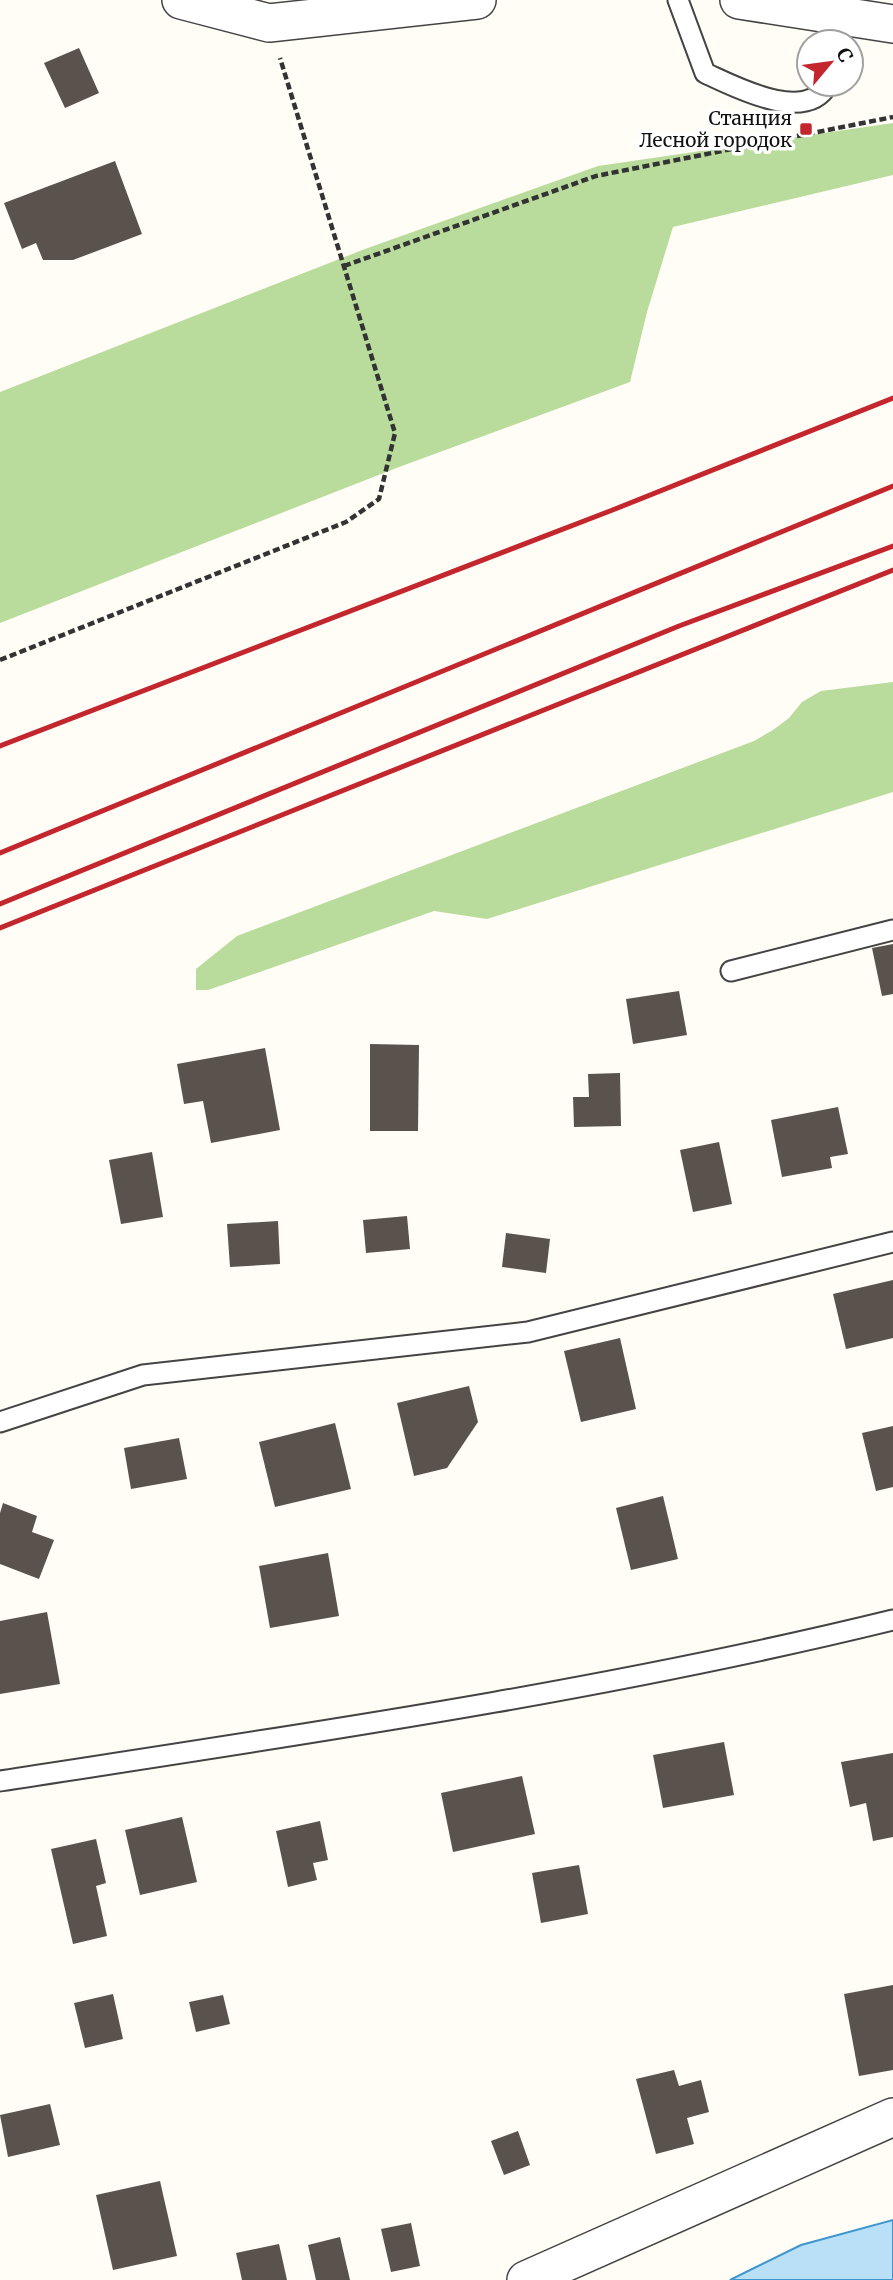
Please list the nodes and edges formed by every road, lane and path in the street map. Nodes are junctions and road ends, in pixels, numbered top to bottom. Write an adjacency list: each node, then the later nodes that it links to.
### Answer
1 (181, 0): 5 (street)
2 (477, 0): 5 (street)
3 (678, 0): 8 (lane)
4 (739, 0): 7 (street)
5 (269, 23): 10 (path)
6 (893, 24): 7 (street)
7 (835, 28)
8 (808, 98)
9 (893, 117): 10 (path)
10 (344, 267): 11 (path)
11 (0, 660)
12 (893, 930): 13 (lane)
13 (731, 971)
14 (893, 1242): 15 (lane)
15 (0, 1422)
16 (893, 1620): 17 (lane)
17 (0, 1781)
18 (893, 2117): 19 (street)
19 (526, 2280)

